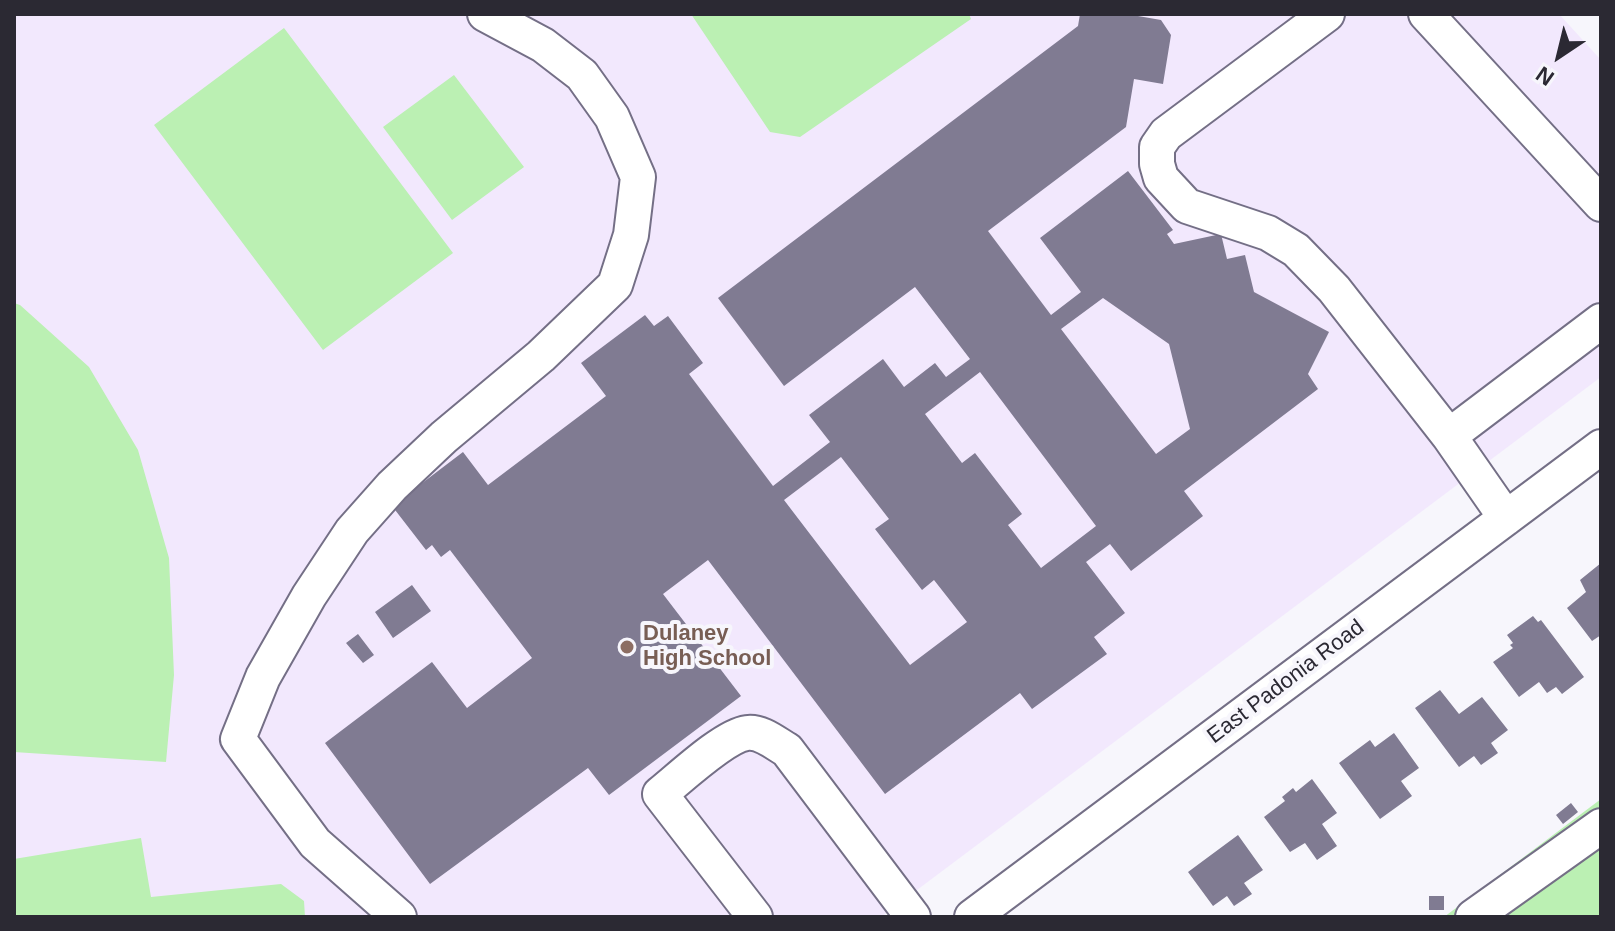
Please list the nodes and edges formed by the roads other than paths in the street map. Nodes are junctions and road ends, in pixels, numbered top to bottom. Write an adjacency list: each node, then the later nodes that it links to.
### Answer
1 (485, 14): 10 (street)
2 (1327, 14): 6 (street)
3 (1426, 14): 4 (street)
4 (1601, 204)
5 (1601, 321): 6 (street)
6 (1449, 436): 8 (street)
7 (1601, 447): 8 (street, East Padonia Road)
8 (1506, 518): 13 (street, East Padonia Road)
9 (1601, 826): 14 (street)
10 (399, 917)
11 (755, 917): 12 (street)
12 (913, 917)
13 (972, 917)
14 (1473, 917)

